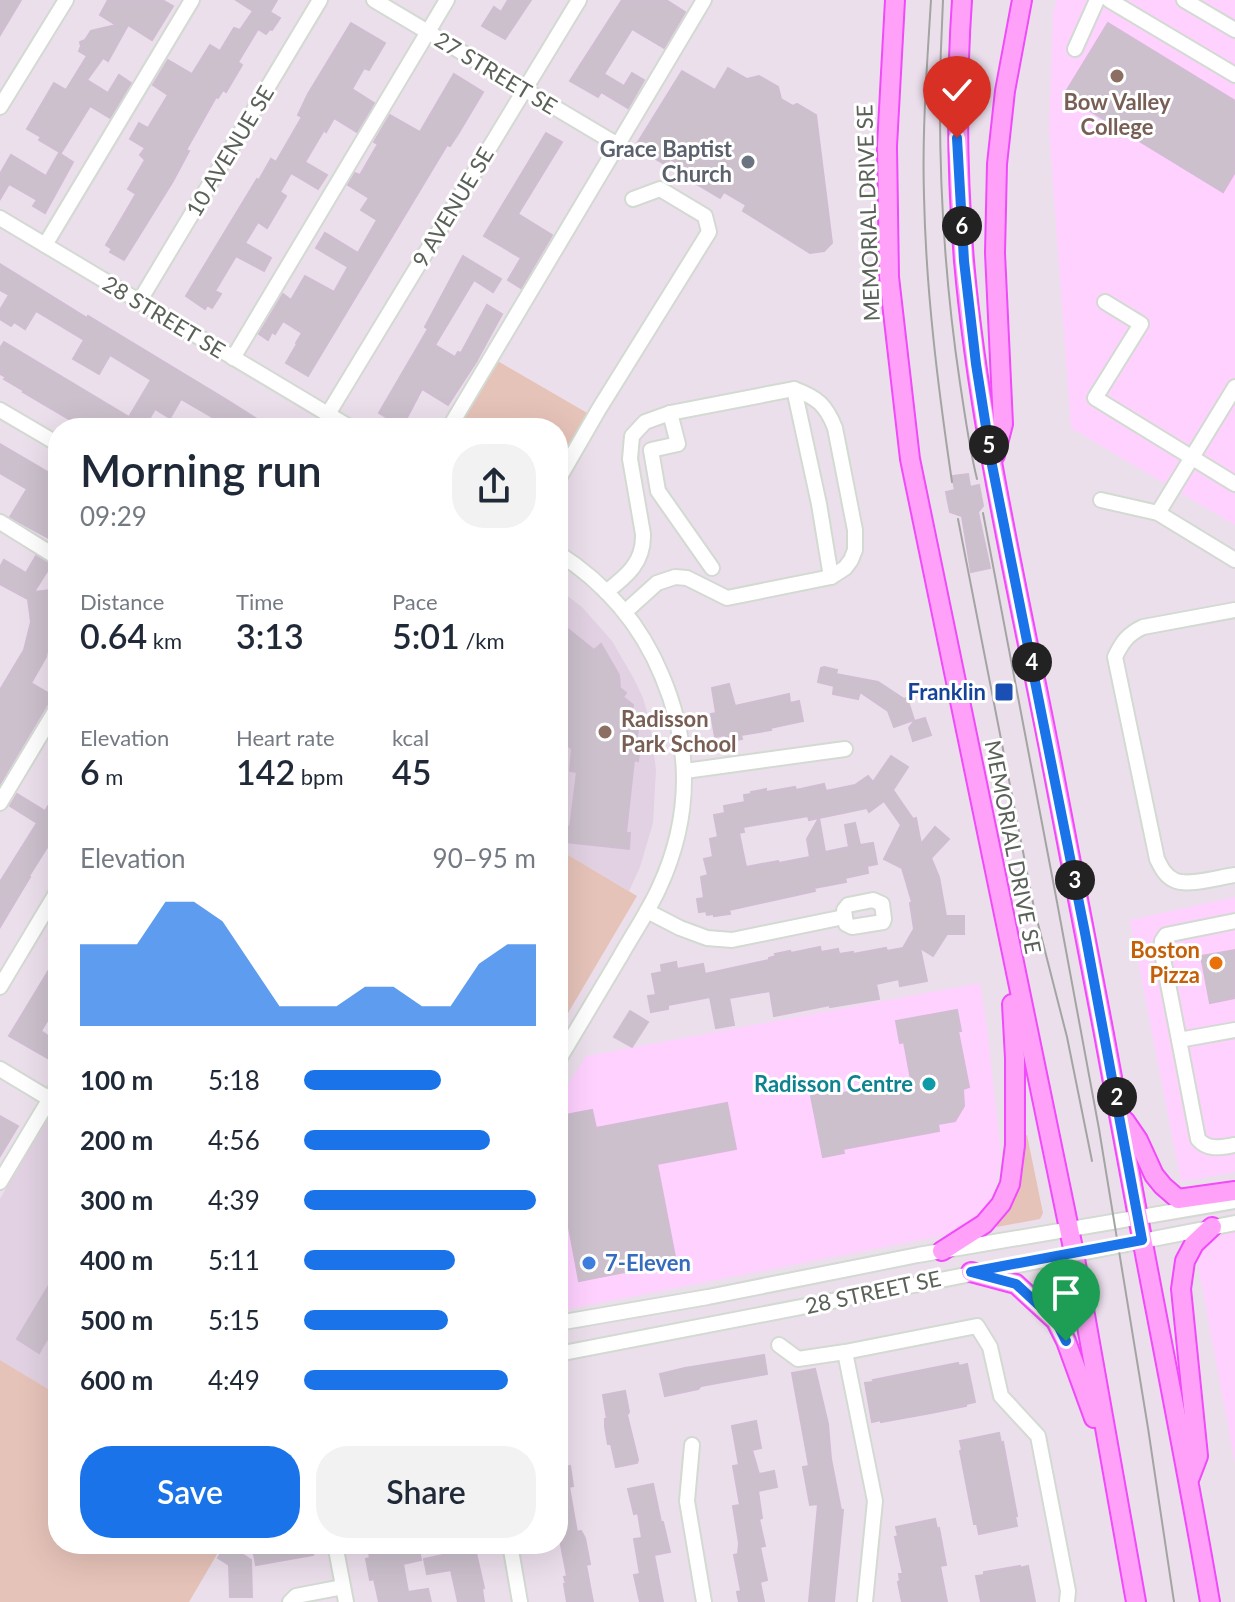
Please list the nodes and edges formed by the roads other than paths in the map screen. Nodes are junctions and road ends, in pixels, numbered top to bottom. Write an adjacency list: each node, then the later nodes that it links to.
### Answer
1 (66, 0): 19 (street)
2 (192, 0): 23 (street)
3 (320, 0): 24 (street, 10 AVENUE SE)
4 (374, 0): 15 (street, 27 STREET SE)
5 (447, 0): 15 (street)
6 (579, 0): 18 (street, 9 AVENUE SE)
7 (704, 0): 20 (street)
8 (895, 0): 59 (main road, MEMORIAL DRIVE SE)
9 (962, 0): 37 (main road)
10 (1022, 0): 37 (main road)
11 (1097, 0): 16 (street)
12 (1109, 0): 17 (street)
13 (1184, 0): 14 (street)
14 (1235, 30)
15 (427, 32): 18 (street, 27 STREET SE); 26 (street)
16 (1075, 49)
17 (1235, 75)
18 (524, 90): 20 (street, 27 STREET SE); 31 (street, 9 AVENUE SE)
19 (0, 107)
20 (618, 145): 33 (street)
21 (633, 199): 36 (street)
22 (0, 218): 23 (street, 28 STREET SE)
23 (45, 245): 24 (street, 28 STREET SE)
24 (139, 302): 26 (street, 28 STREET SE)
25 (1105, 302): 35 (street)
26 (233, 358): 31 (street, 28 STREET SE)
27 (1235, 387): 35 (street)
28 (794, 389): 30 (street); 46 (street); 46 (street)
29 (0, 410): 34 (street)
30 (670, 413): 45 (street); 47 (street)
31 (328, 414): 32 (street, 28 STREET SE)
32 (335, 418)
33 (455, 418)
34 (48, 438)
35 (1192, 458): 38 (street); 40 (street)
36 (568, 463)
37 (992, 465): 67 (main road)
38 (1235, 484)
39 (1101, 500): 40 (street)
40 (1158, 513): 43 (street)
41 (0, 522): 42 (street)
42 (48, 552)
43 (1235, 560)
44 (568, 561): 47 (street)
45 (712, 568)
46 (831, 577): 49 (street)
47 (606, 592): 49 (street)
48 (1235, 610): 54 (street)
49 (626, 611): 52 (street)
50 (48, 723): 53 (street)
51 (845, 749): 52 (street)
52 (685, 771): 56 (street)
53 (0, 803)
54 (1235, 875)
55 (48, 907): 60 (street)
56 (647, 911): 57 (street); 63 (street)
57 (844, 917)
58 (1235, 921): 62 (street)
59 (1015, 974): 75 (main road, MEMORIAL DRIVE SE); 77 (main road)
60 (0, 987)
61 (1235, 1030): 62 (street)
62 (1179, 1040): 68 (street)
63 (568, 1044)
64 (0, 1069): 65 (street)
65 (48, 1097)
66 (48, 1110): 69 (street)
67 (1120, 1115): 70 (main road); 72 (main road)
68 (1235, 1145)
69 (0, 1182)
70 (1235, 1191)
71 (1235, 1201): 72 (street, 28 STREET SE)
72 (1138, 1219): 75 (street, 28 STREET SE); 76 (main road)
73 (1235, 1223): 74 (street, 28 STREET SE)
74 (1212, 1227): 76 (street, 28 STREET SE); 86 (main road)
75 (1068, 1229): 77 (street, 28 STREET SE); 78 (main road, MEMORIAL DRIVE SE)
76 (1142, 1240): 78 (street, 28 STREET SE); 86 (main road)
77 (942, 1251): 80 (street, 28 STREET SE)
78 (1074, 1253): 79 (street, 28 STREET SE); 85 (main road, MEMORIAL DRIVE SE)
79 (971, 1272): 82 (street, 28 STREET SE); 85 (main road)
80 (568, 1321)
81 (779, 1345): 83 (street)
82 (568, 1352)
83 (845, 1352): 93 (street); 94 (street)
84 (692, 1445): 92 (street)
85 (1111, 1464): 95 (main road, MEMORIAL DRIVE SE)
86 (1190, 1480): 96 (main road)
87 (337, 1554): 89 (street)
88 (512, 1554): 91 (street)
89 (345, 1594): 90 (street)
90 (290, 1602)
91 (520, 1602)
92 (704, 1602)
93 (865, 1602)
94 (1067, 1602)
95 (1136, 1602)
96 (1210, 1602)

